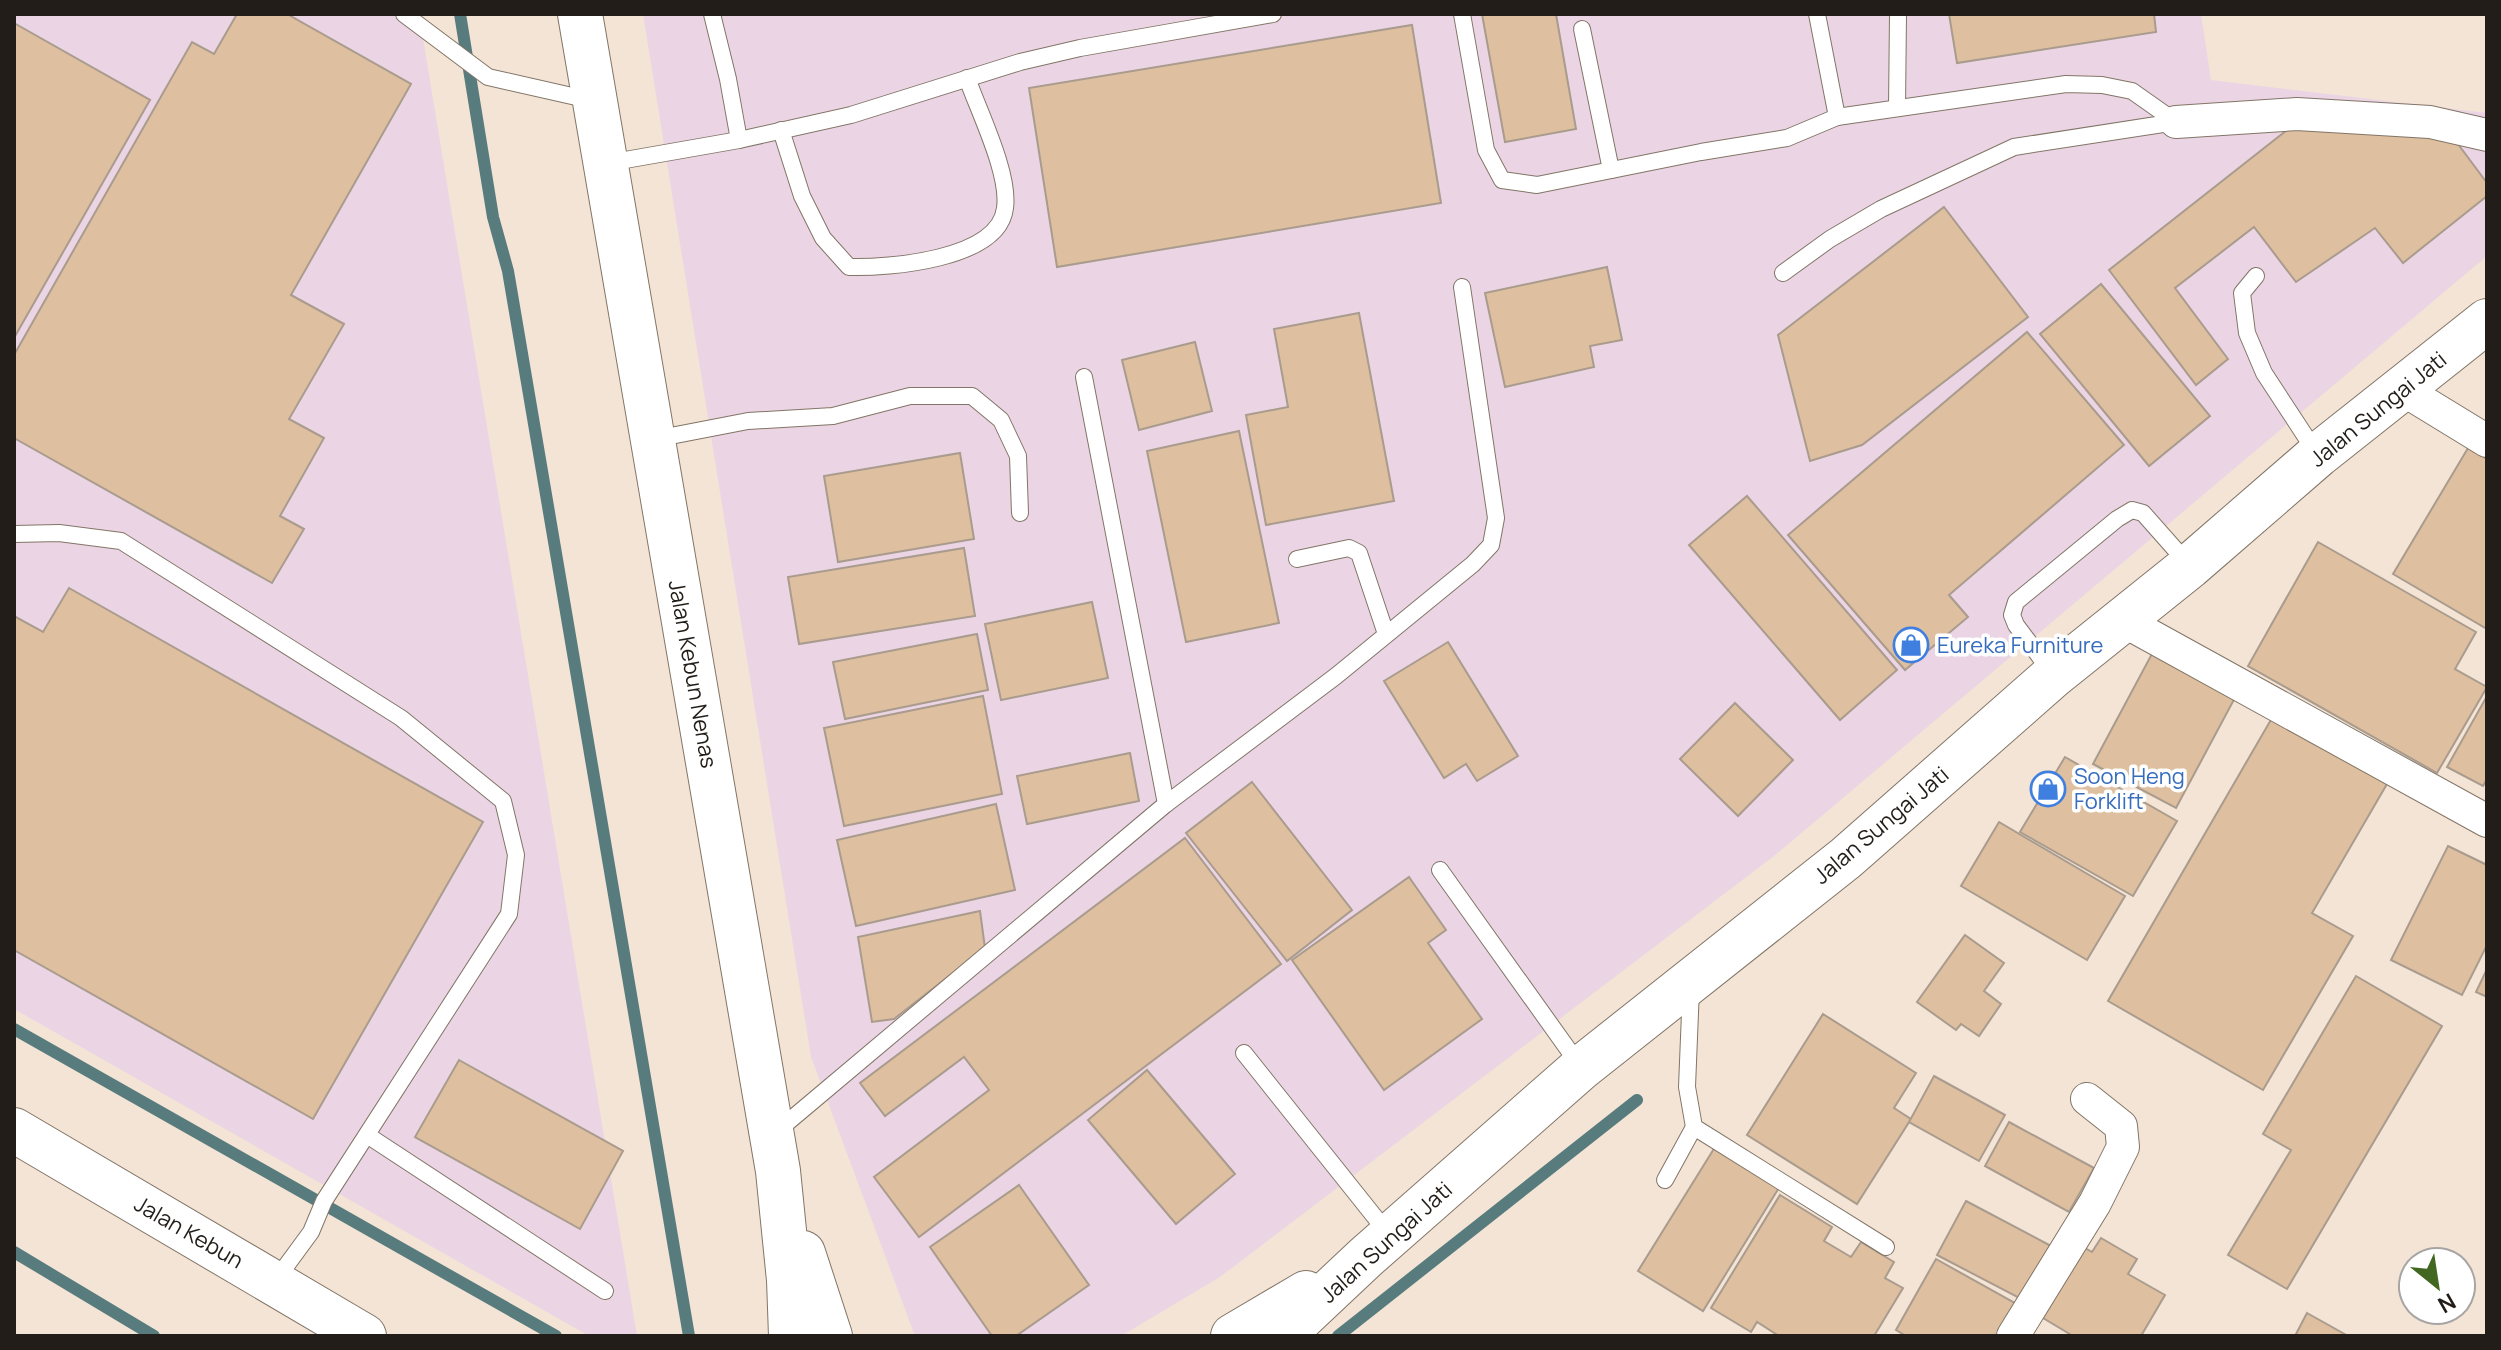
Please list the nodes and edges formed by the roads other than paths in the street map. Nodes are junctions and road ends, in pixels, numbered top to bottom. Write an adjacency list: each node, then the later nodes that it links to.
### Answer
1 (404, 14): 10 (lane)
2 (580, 14): 10 (main road, Jalan Kebun Nenas)
3 (712, 14): 16 (lane)
4 (1273, 14): 9 (lane)
5 (1462, 14): 18 (lane)
6 (1817, 14): 12 (lane)
7 (1898, 14): 11 (lane)
8 (1582, 29): 18 (lane)
9 (967, 78): 14 (lane); 14 (lane)
10 (595, 102): 17 (main road, Jalan Kebun Nenas)
11 (1897, 108): 12 (lane); 13 (lane)
12 (1837, 117): 18 (lane)
13 (2176, 122): 15 (street); 19 (lane)
14 (781, 130): 16 (lane)
15 (2487, 135)
16 (739, 140): 17 (lane)
17 (606, 163): 25 (main road, Jalan Kebun Nenas)
18 (1611, 170)
19 (1783, 273)
20 (2256, 276): 27 (lane)
21 (1462, 287): 33 (lane)
22 (2487, 321): 24 (main road, Jalan Sungai Jati)
23 (1084, 377): 35 (lane)
24 (2402, 389): 26 (street); 27 (main road, Jalan Sungai Jati)
25 (653, 439): 28 (lane); 45 (main road, Jalan Kebun Nenas)
26 (2487, 441)
27 (2318, 455): 31 (main road, Jalan Sungai Jati)
28 (1020, 513)
29 (14, 534): 44 (lane)
30 (1297, 559): 33 (lane)
31 (2190, 566): 32 (main road, Jalan Sungai Jati); 34 (lane)
32 (2122, 620): 34 (main road, Jalan Sungai Jati); 36 (street)
33 (1386, 634): 35 (lane)
34 (2054, 675): 38 (main road, Jalan Sungai Jati)
35 (1166, 804): 45 (lane)
36 (2487, 821)
37 (1440, 870): 40 (lane)
38 (1691, 978): 40 (main road, Jalan Sungai Jati); 42 (lane)
39 (1244, 1053): 47 (lane)
40 (1581, 1068): 47 (main road, Jalan Sungai Jati)
41 (2087, 1099): 56 (street)
42 (1694, 1127): 46 (lane); 48 (lane)
43 (14, 1130): 49 (main road, Jalan Kebun)
44 (367, 1135): 49 (lane); 50 (lane)
45 (774, 1153): 52 (main road, Jalan Kebun Nenas); 53 (main road)
46 (1665, 1180)
47 (1378, 1247): 54 (main road); 55 (main road, Jalan Sungai Jati)
48 (1886, 1247)
49 (275, 1282): 51 (main road, Jalan Kebun)
50 (605, 1291)
51 (364, 1336)
52 (791, 1336)
53 (830, 1336)
54 (1233, 1336)
55 (1282, 1336)
56 (2013, 1336)

